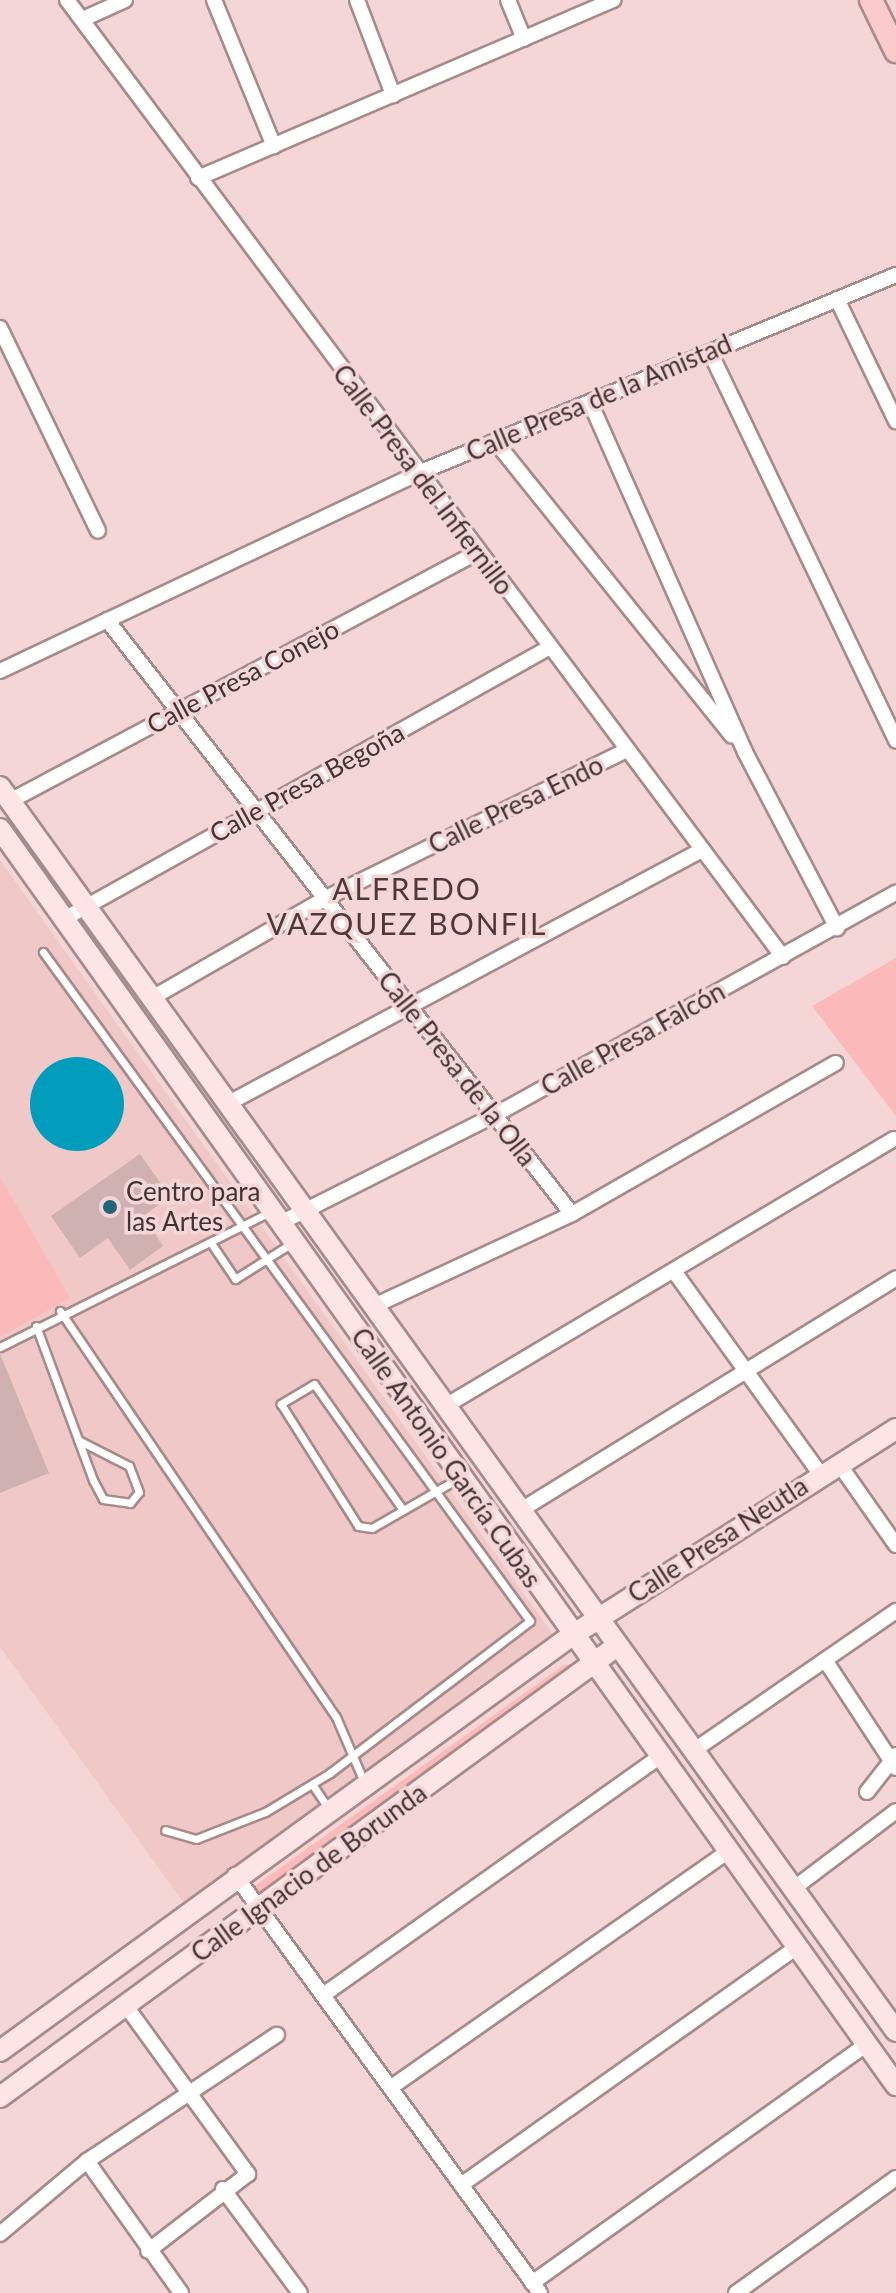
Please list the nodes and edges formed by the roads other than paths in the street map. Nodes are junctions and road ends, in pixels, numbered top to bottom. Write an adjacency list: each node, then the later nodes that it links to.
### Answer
1 (67, 0): 8 (street, Calle Presa del Infiernillo)
2 (125, 0): 8 (street)
3 (214, 0): 12 (street)
4 (357, 0): 11 (street)
5 (508, 0): 9 (street)
6 (614, 0): 9 (street)
7 (871, 0): 10 (main road)
8 (83, 19): 13 (street, Calle Presa del Infiernillo)
9 (524, 39): 11 (street)
10 (896, 51)
11 (393, 95): 12 (street)
12 (274, 146): 13 (street)
13 (198, 178): 21 (street, Calle Presa del Infiernillo)
14 (896, 275): 15 (street, Calle Presa de la Amistad)
15 (837, 299): 17 (street, Calle Presa de la Amistad); 19 (street)
16 (0, 328): 22 (street)
17 (710, 352): 18 (street, Calle Presa de la Amistad); 28 (street)
18 (590, 402): 20 (street, Calle Presa de la Amistad); 30 (street)
19 (896, 421)
20 (495, 441): 21 (street, Calle Presa de la Amistad); 30 (street)
21 (416, 474): 23 (street, Calle Presa del Infiernillo); 24 (street, Calle Presa de la Amistad)
22 (98, 531)
23 (476, 553): 25 (street, Calle Presa del Infiernillo); 27 (street, Calle Presa Conejo)
24 (107, 620): 26 (street, Calle Presa de la Amistad); 27 (street, Calle Presa de la Olla)
25 (550, 647): 29 (street, Calle Presa del Infiernillo); 32 (street, Calle Presa Begoña)
26 (0, 671)
27 (177, 712): 31 (street, Calle Presa Conejo); 32 (street, Calle Presa de la Olla)
28 (896, 741)
29 (627, 750): 34 (street, Calle Presa del Infiernillo); 36 (street, Calle Presa Endo)
30 (745, 752): 39 (street)
31 (5, 794): 37 (street, Calle Antonio García Cubas)
32 (255, 812): 36 (street, Calle Presa de la Olla); 37 (street, Calle Presa Begoña)
33 (0, 829): 38 (street, Calle Antonio García Cubas)
34 (702, 850): 41 (street, Calle Presa del Infiernillo); 43 (street)
35 (896, 893): 39 (street, Calle Presa Falcón)
36 (324, 899): 42 (street, Calle Presa Endo); 43 (street, Calle Presa de la Olla)
37 (86, 907): 38 (street, Calle Presa Begoña); 42 (street, Calle Antonio García Cubas)
38 (64, 919): 50 (street, Calle Antonio García Cubas)
39 (837, 928): 41 (street, Calle Presa Falcón)
40 (43, 952): 51 (lane)
41 (783, 957): 46 (street, Calle Presa Falcón)
42 (152, 998): 45 (street, Calle Antonio García Cubas)
43 (405, 1003): 45 (street); 46 (street, Calle Presa de la Olla)
44 (836, 1063): 49 (street)
45 (227, 1104): 48 (street, Calle Antonio García Cubas)
46 (493, 1116): 48 (street, Calle Presa Falcón); 49 (street, Calle Presa de la Olla)
47 (894, 1139): 55 (street)
48 (306, 1208): 50 (street, Calle Presa Falcón); 57 (street, Calle Antonio García Cubas)
49 (572, 1214): 57 (street)
50 (276, 1217): 51 (lane); 52 (street, Calle Antonio García Cubas)
51 (248, 1225): 53 (lane); 54 (lane)
52 (294, 1242): 54 (lane); 67 (street, Calle Antonio García Cubas)
53 (213, 1246): 54 (lane); 58 (lane)
54 (270, 1257): 68 (lane)
55 (676, 1274): 61 (street); 62 (street)
56 (896, 1278): 61 (street)
57 (374, 1306): 62 (street, Calle Antonio García Cubas)
58 (60, 1311): 59 (lane); 79 (lane)
59 (36, 1326): 60 (lane); 64 (lane)
60 (0, 1347)
61 (746, 1369): 66 (street); 70 (street)
62 (447, 1405): 70 (street, Calle Antonio García Cubas)
63 (896, 1429): 65 (street, Calle Presa Neutla)
64 (78, 1440): 64 (lane)
65 (839, 1464): 66 (street, Calle Presa Neutla); 71 (street)
66 (820, 1474): 73 (street, Calle Presa Neutla)
67 (461, 1477): 68 (lane); 74 (street, Calle Antonio García Cubas)
68 (436, 1491): 69 (lane); 79 (lane)
69 (403, 1510): 69 (lane)
70 (521, 1510): 73 (street, Calle Antonio García Cubas)
71 (896, 1545)
72 (896, 1611): 76 (street)
73 (599, 1619): 74 (street, Calle Ignacio de Borunda); 75 (street, Calle Antonio García Cubas)
74 (571, 1636): 77 (street, Calle Antonio García Cubas); 82 (street, Calle Ignacio de Borunda)
75 (617, 1646): 77 (street, Calle Ignacio de Borunda); 78 (street, Calle Antonio García Cubas)
76 (825, 1660): 78 (street); 81 (street)
77 (592, 1664): 80 (street, Calle Antonio García Cubas); 91 (street, Calle Ignacio de Borunda)
78 (693, 1751): 90 (street, Calle Antonio García Cubas)
79 (349, 1758): 82 (lane); 83 (lane)
80 (658, 1758): 88 (street, Calle Antonio García Cubas); 93 (street)
81 (895, 1761): 84 (street)
82 (364, 1783): 85 (street, Calle Ignacio de Borunda)
83 (312, 1784): 85 (lane); 87 (lane)
84 (867, 1792)
85 (329, 1809): 89 (street, Calle Ignacio de Borunda)
86 (896, 1811): 90 (street)
87 (165, 1830)
88 (727, 1852): 92 (street, Calle Antonio García Cubas); 100 (street)
89 (235, 1875): 91 (street); 98 (street, Calle Ignacio de Borunda)
90 (793, 1889): 95 (street, Calle Antonio García Cubas)
91 (263, 1908): 93 (street); 94 (street, Calle Ignacio de Borunda)
92 (796, 1948): 97 (street, Calle Antonio García Cubas); 105 (street)
93 (326, 1993): 100 (street)
94 (126, 2006): 101 (street); 102 (street, Calle Ignacio de Borunda)
95 (896, 2031)
96 (277, 2035): 101 (street)
97 (867, 2044): 99 (street, Calle Antonio García Cubas); 109 (street)
98 (0, 2051)
99 (896, 2085)
100 (393, 2086): 105 (street)
101 (188, 2092): 103 (street); 106 (street)
102 (0, 2097)
103 (87, 2161): 107 (street); 108 (street)
104 (896, 2178): 112 (street)
105 (461, 2185): 109 (street)
106 (223, 2189): 108 (street); 111 (street)
107 (0, 2234)
108 (148, 2251): 110 (street)
109 (536, 2288)
110 (181, 2293)
111 (300, 2293)
112 (736, 2293)

